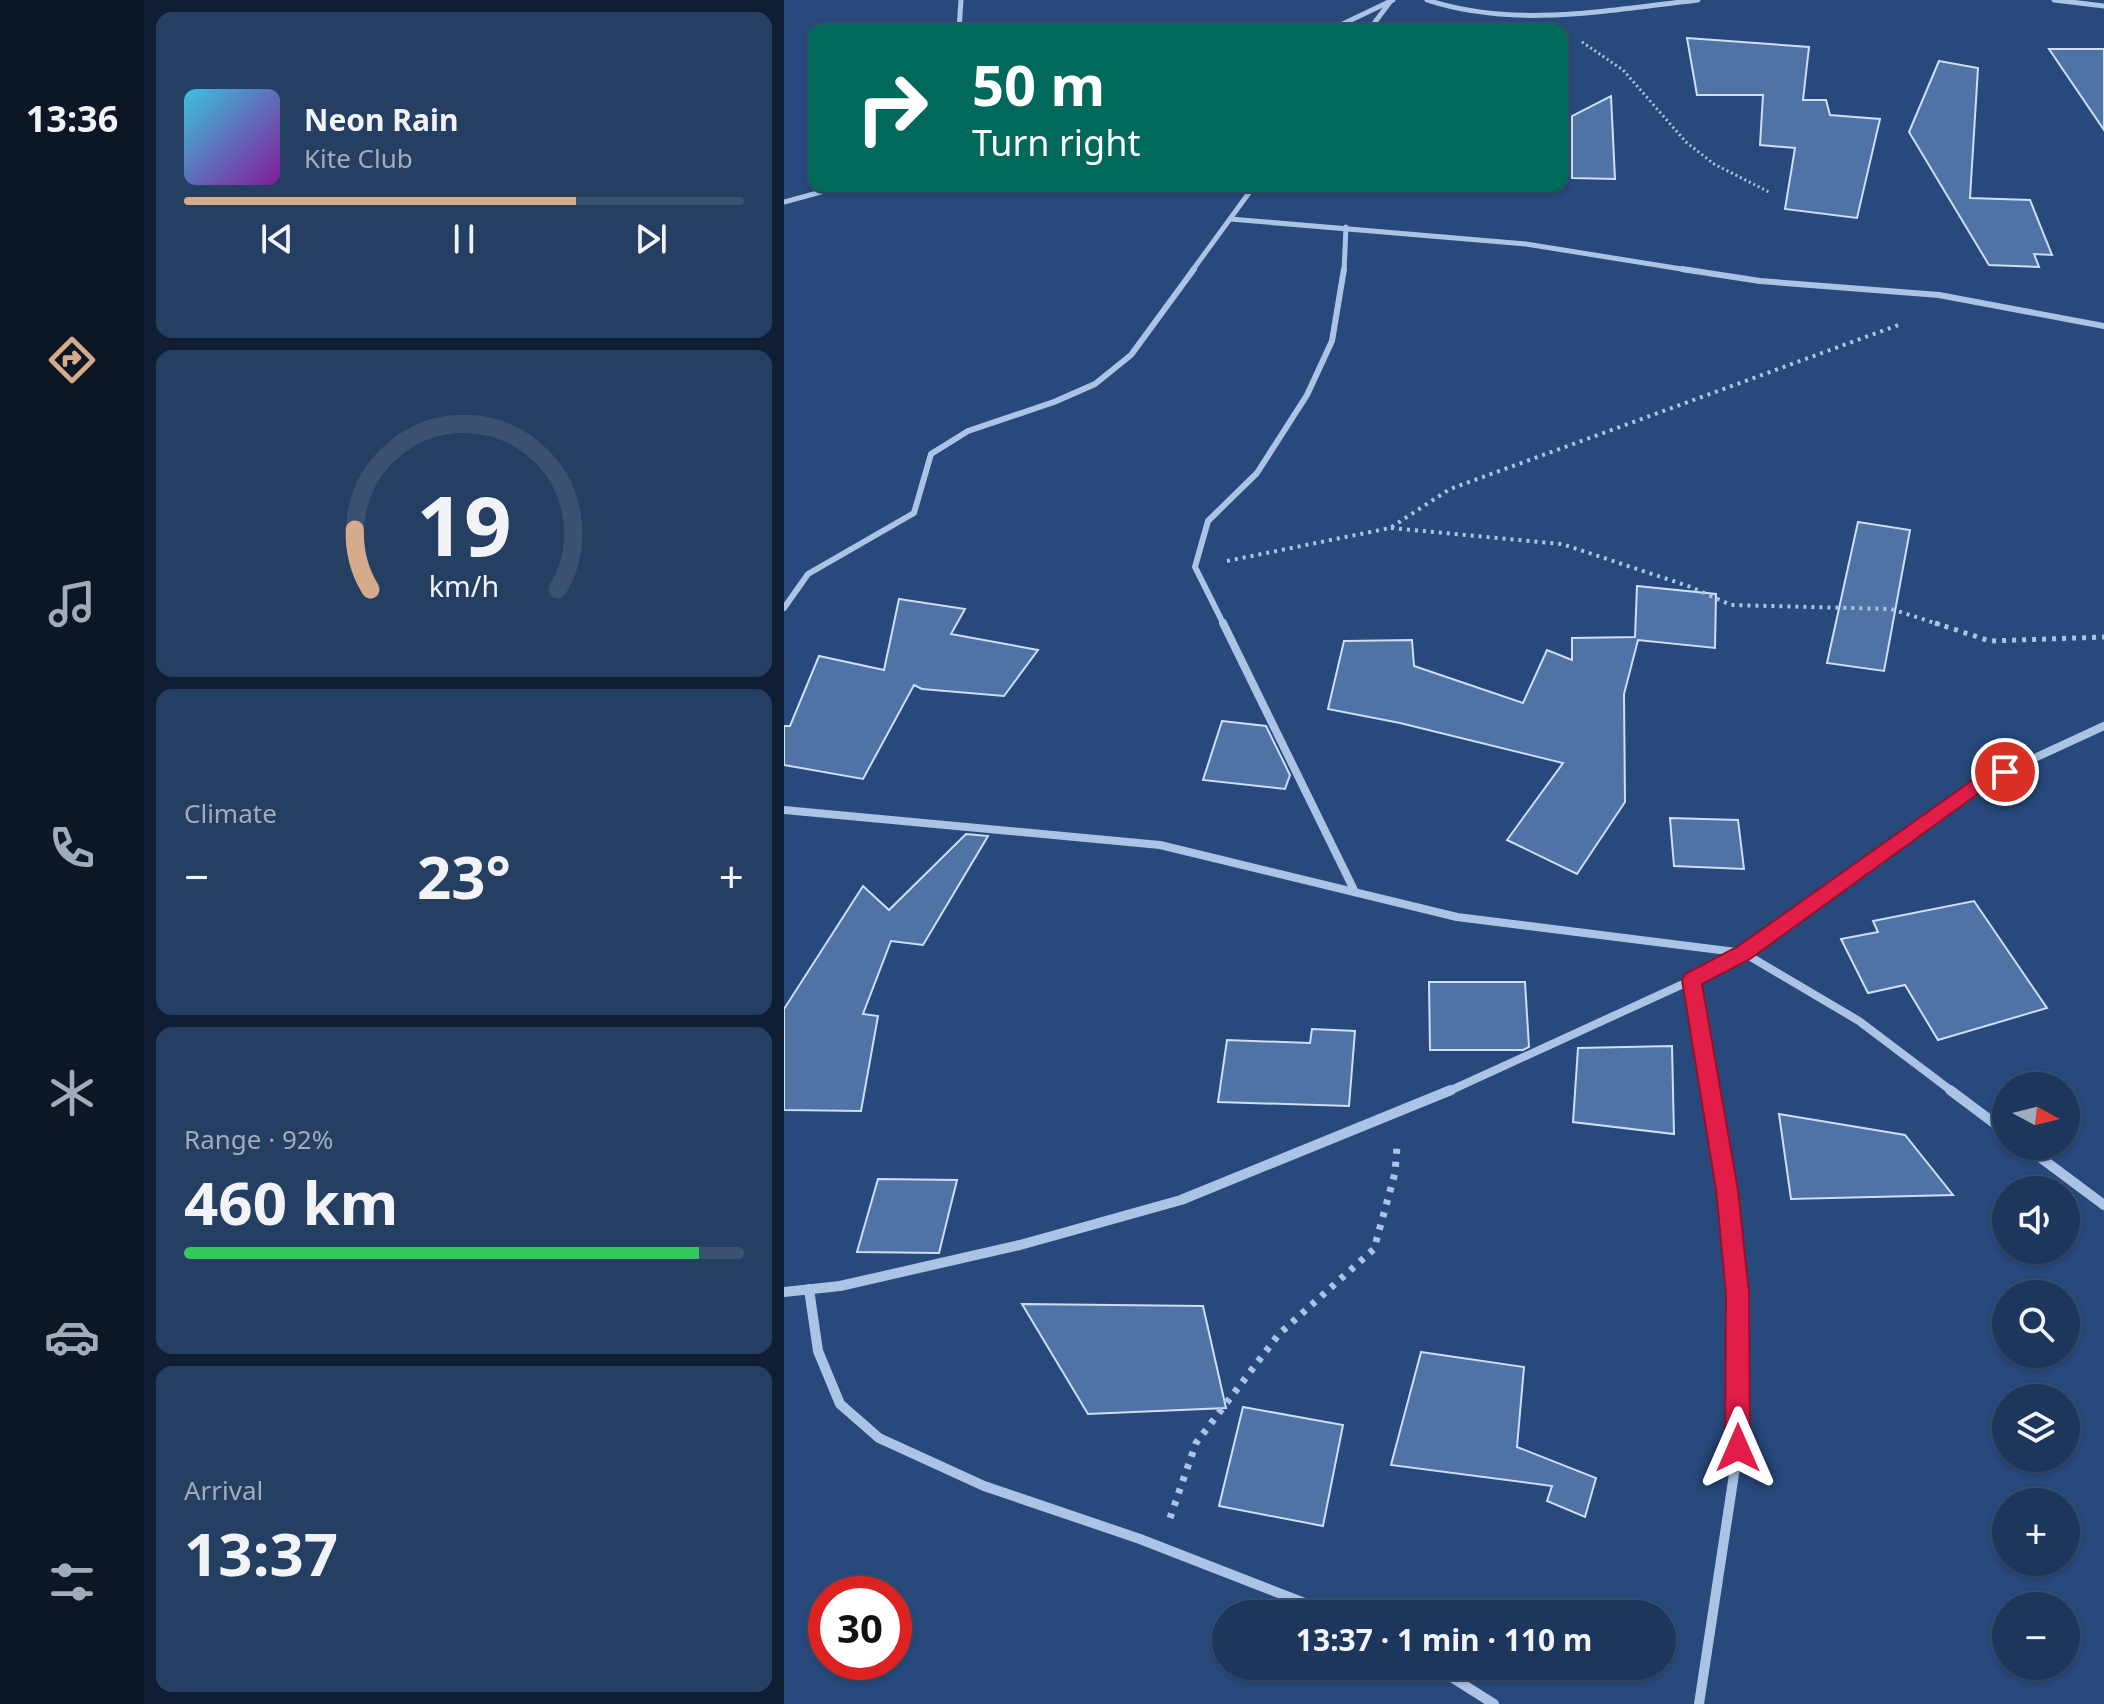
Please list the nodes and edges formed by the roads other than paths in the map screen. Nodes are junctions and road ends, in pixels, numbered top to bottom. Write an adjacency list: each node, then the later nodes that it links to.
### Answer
1 (961, 0): 8 (street)
2 (1392, 0): 9 (street); 10 (street)
3 (1427, 0): 4 (street)
4 (1698, 0)
5 (2054, 0): 6 (street)
6 (2084, 2): 7 (street)
7 (2104, 8)
8 (959, 24)
9 (1342, 24)
10 (1374, 24)
11 (821, 192): 13 (street)
12 (1250, 192): 14 (street)
13 (784, 202)
14 (1230, 219): 15 (street); 17 (street)
15 (1346, 227): 16 (street); 20 (street)
16 (2104, 326)
17 (784, 608)
18 (2104, 726): 21 (street)
19 (784, 810): 20 (street)
20 (1355, 892): 21 (street)
21 (1744, 953): 22 (street); 23 (street)
22 (1692, 980): 26 (street); 31 (street)
23 (1992, 1121)
24 (2044, 1160): 25 (street)
25 (2104, 1205)
26 (809, 1289): 27 (street); 28 (street)
27 (784, 1292)
28 (1297, 1600)
29 (1456, 1680): 30 (street)
30 (1494, 1704)
31 (1699, 1704)

